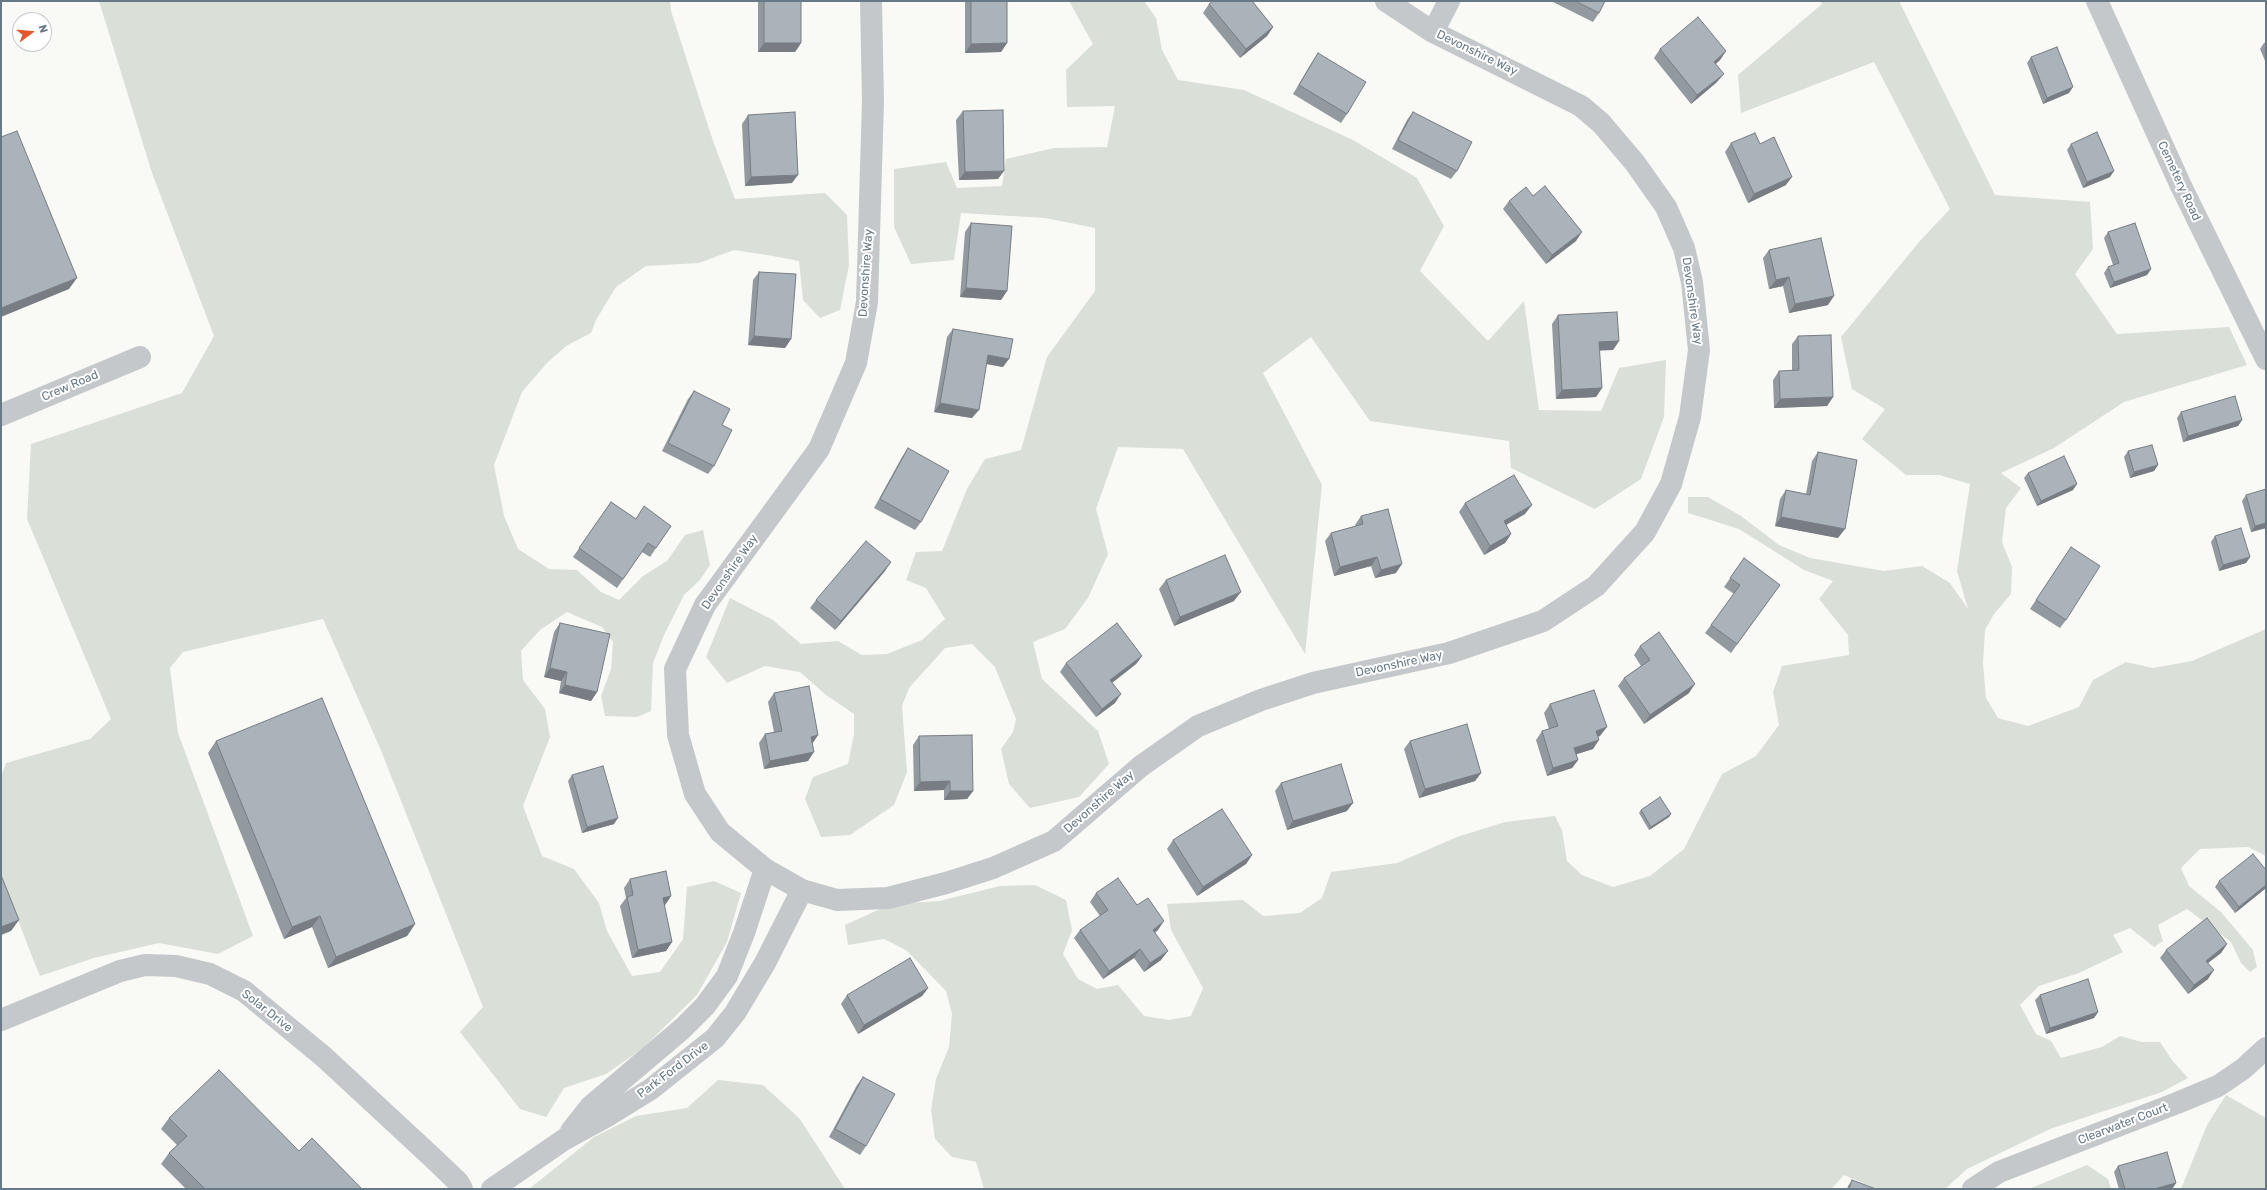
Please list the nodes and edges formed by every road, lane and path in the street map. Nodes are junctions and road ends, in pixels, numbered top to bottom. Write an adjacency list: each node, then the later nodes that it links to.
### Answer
1 (871, 1): 10 (street, Devonshire Way)
2 (1386, 1): 5 (street, Devonshire Way)
3 (1449, 1): 5 (street)
4 (2097, 1): 6 (street, Cemetery Road)
5 (1433, 32): 11 (street, Devonshire Way)
6 (2259, 330): 8 (street, Cemetery Road)
7 (140, 357): 9 (street, Crew Road)
8 (2266, 359)
9 (1, 415)
10 (765, 869): 11 (street, Devonshire Way); 14 (street, Park Ford Drive)
11 (802, 890): 14 (street, Park Ford Drive)
12 (1, 1020): 15 (street, Solar Drive)
13 (2266, 1048): 17 (street, Clearwater Court)
14 (565, 1139): 16 (street, Park Ford Drive)
15 (462, 1189)
16 (492, 1189)
17 (1973, 1189)

